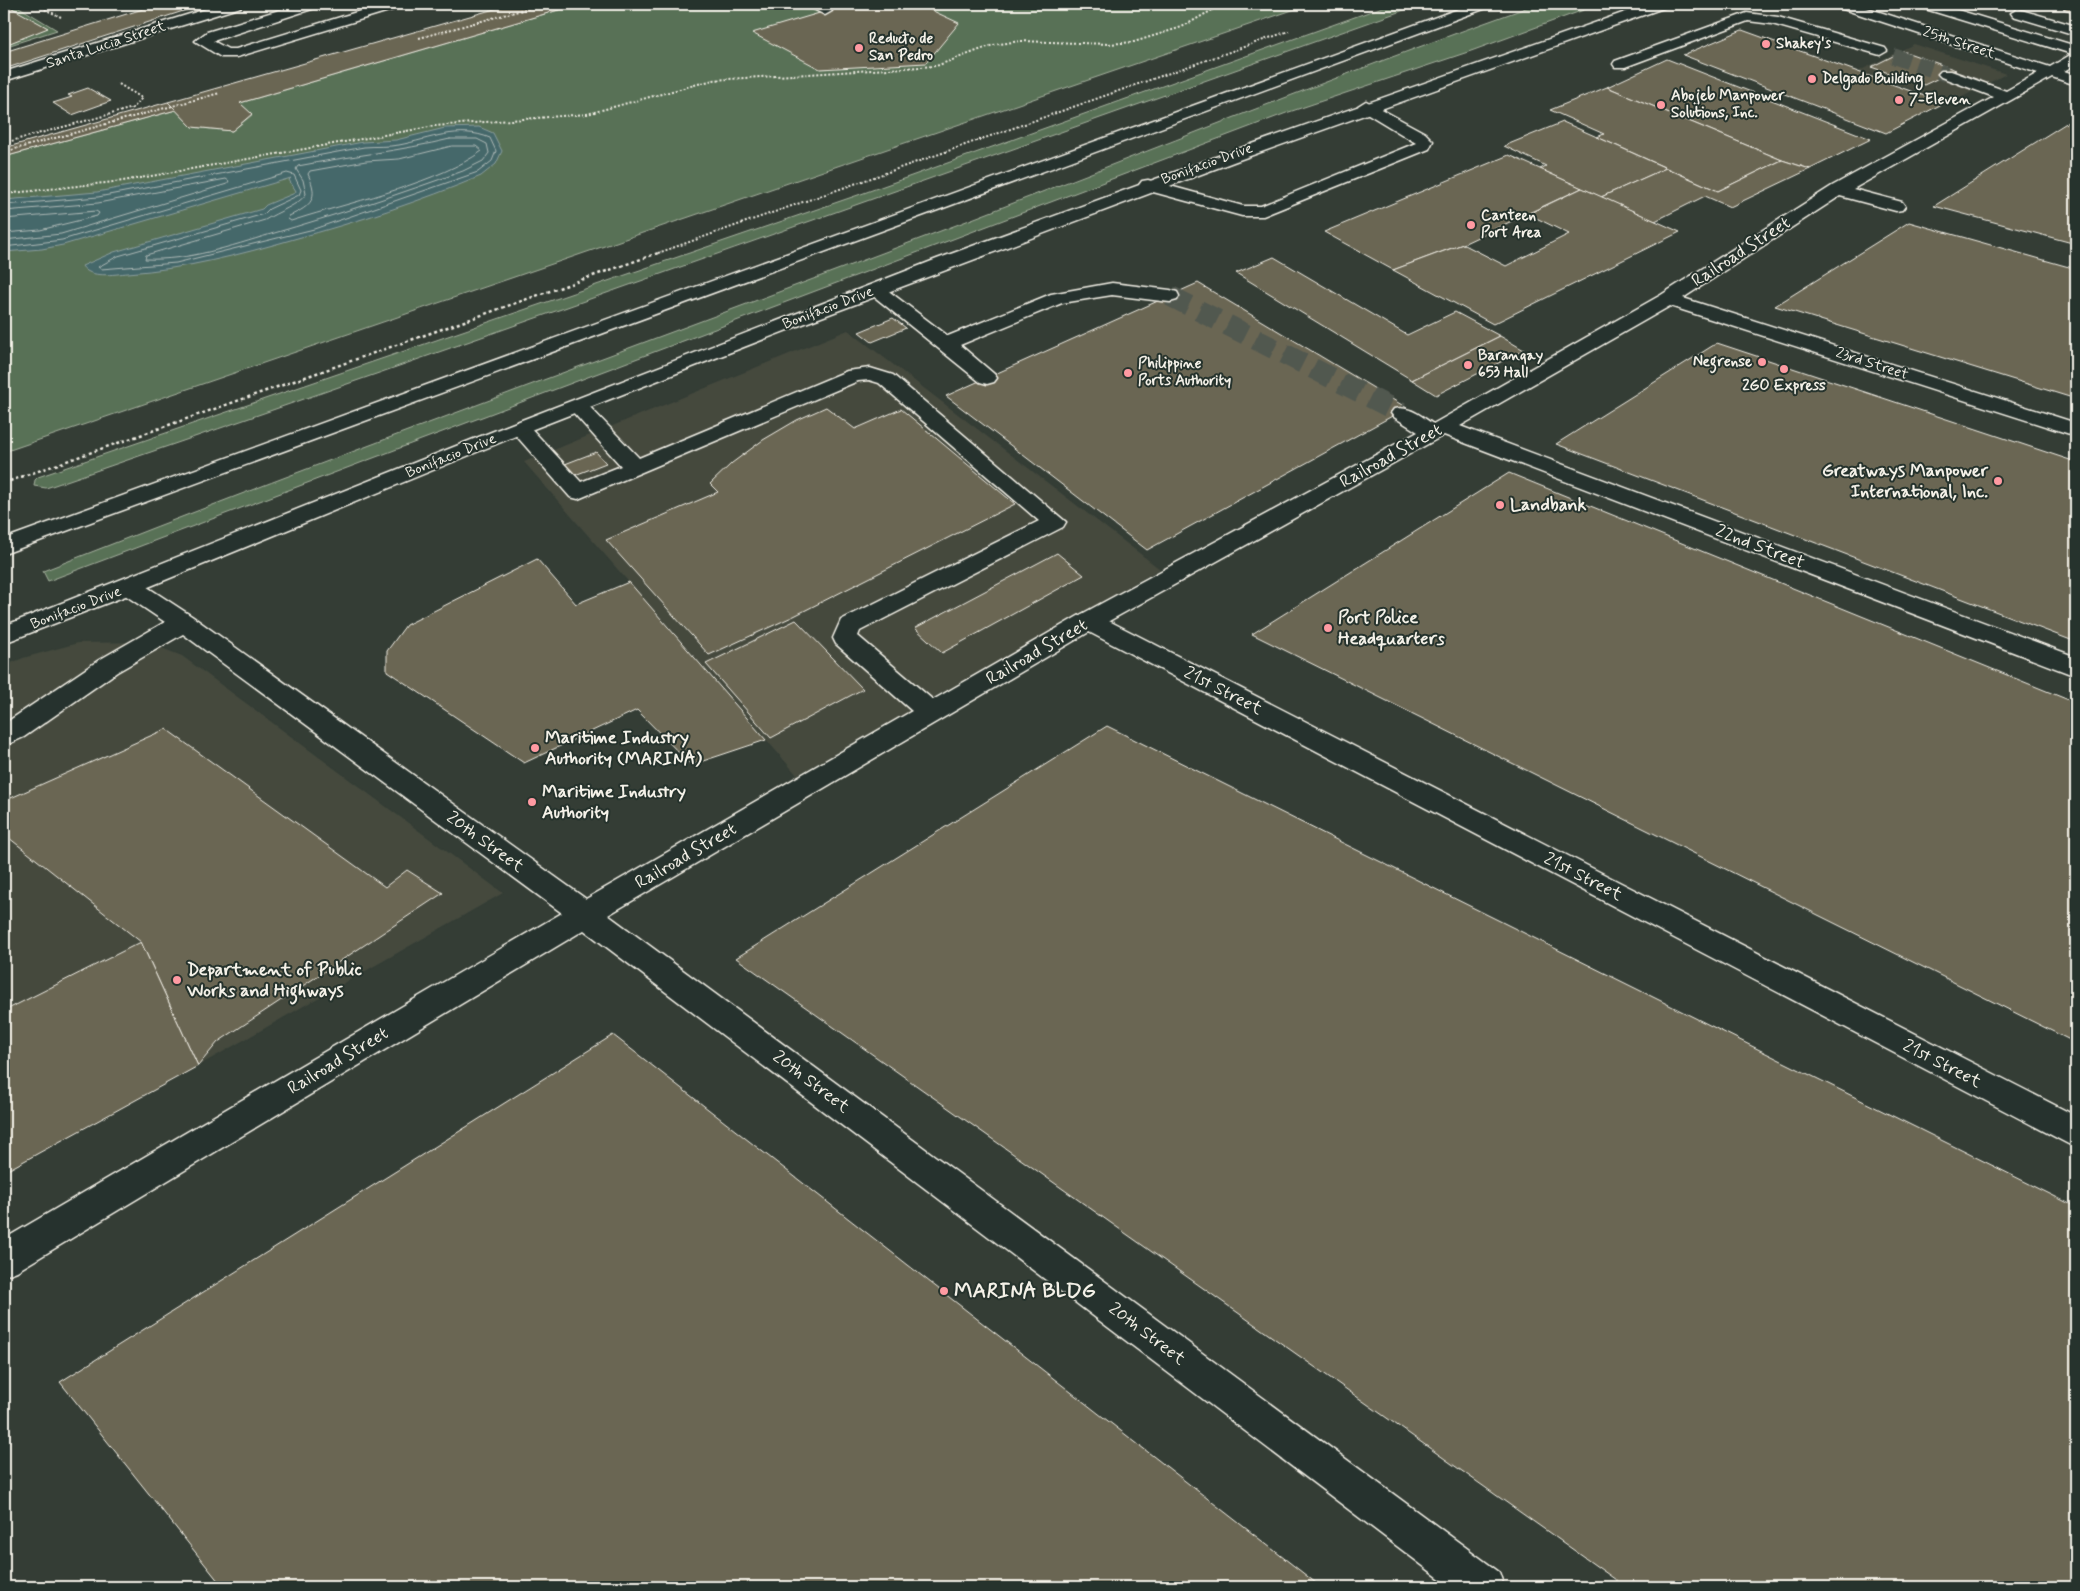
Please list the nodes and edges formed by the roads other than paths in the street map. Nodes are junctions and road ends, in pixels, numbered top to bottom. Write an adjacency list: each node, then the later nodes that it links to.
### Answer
1 (236, 4): 18 (main road, Santa Lucia Street)
2 (312, 4): 3 (main road)
3 (397, 4)
4 (810, 4): 10 (main road)
5 (1484, 4): 36 (main road)
6 (1661, 4): 21 (main road, Bonifacio Drive)
7 (1842, 4): 11 (main road, 25th Street)
8 (1924, 4): 13 (main road, 25th Street)
9 (2003, 9): 12 (main road)
10 (825, 11)
11 (1916, 29): 15 (main road); 16 (main road, 25th Street)
12 (2076, 31)
13 (2076, 51)
14 (2076, 58): 16 (main road, Railroad Street)
15 (1620, 64)
16 (2051, 72): 19 (main road, 25th Street); 20 (main road, Railroad Street)
17 (1946, 74): 20 (main road)
18 (4, 78)
19 (2076, 80)
20 (2006, 96): 23 (main road, Railroad Street)
21 (1366, 106): 22 (main road, Bonifacio Drive); 22 (main road)
22 (1148, 185): 25 (main road, Bonifacio Drive)
23 (1838, 190): 24 (main road); 27 (main road, Railroad Street)
24 (1896, 206)
25 (875, 290): 28 (main road); 30 (main road, Bonifacio Drive)
26 (1170, 296): 28 (main road)
27 (1668, 299): 33 (main road, Railroad Street); 34 (main road, 23rd Street)
28 (946, 344): 29 (main road)
29 (987, 378)
30 (578, 406): 32 (main road, Bonifacio Drive); 35 (main road)
31 (1401, 413): 33 (main road, 22nd Street)
32 (520, 428): 35 (main road); 37 (main road, Bonifacio Drive)
33 (1438, 430): 38 (main road, Railroad Street); 41 (main road, 22nd Street)
34 (2076, 430)
35 (636, 467): 42 (main road)
36 (4, 547)
37 (130, 587): 39 (main road, 20th Street); 40 (main road, Bonifacio Drive)
38 (1089, 621): 42 (main road, Railroad Street); 45 (main road, 21st Street)
39 (184, 623): 43 (main road); 44 (main road, 20th Street)
40 (4, 635)
41 (2076, 667)
42 (932, 714): 44 (main road, Railroad Street)
43 (4, 736)
44 (586, 914): 46 (main road, Railroad Street); 47 (main road, 20th Street)
45 (2076, 1134)
46 (4, 1259)
47 (1484, 1587)

